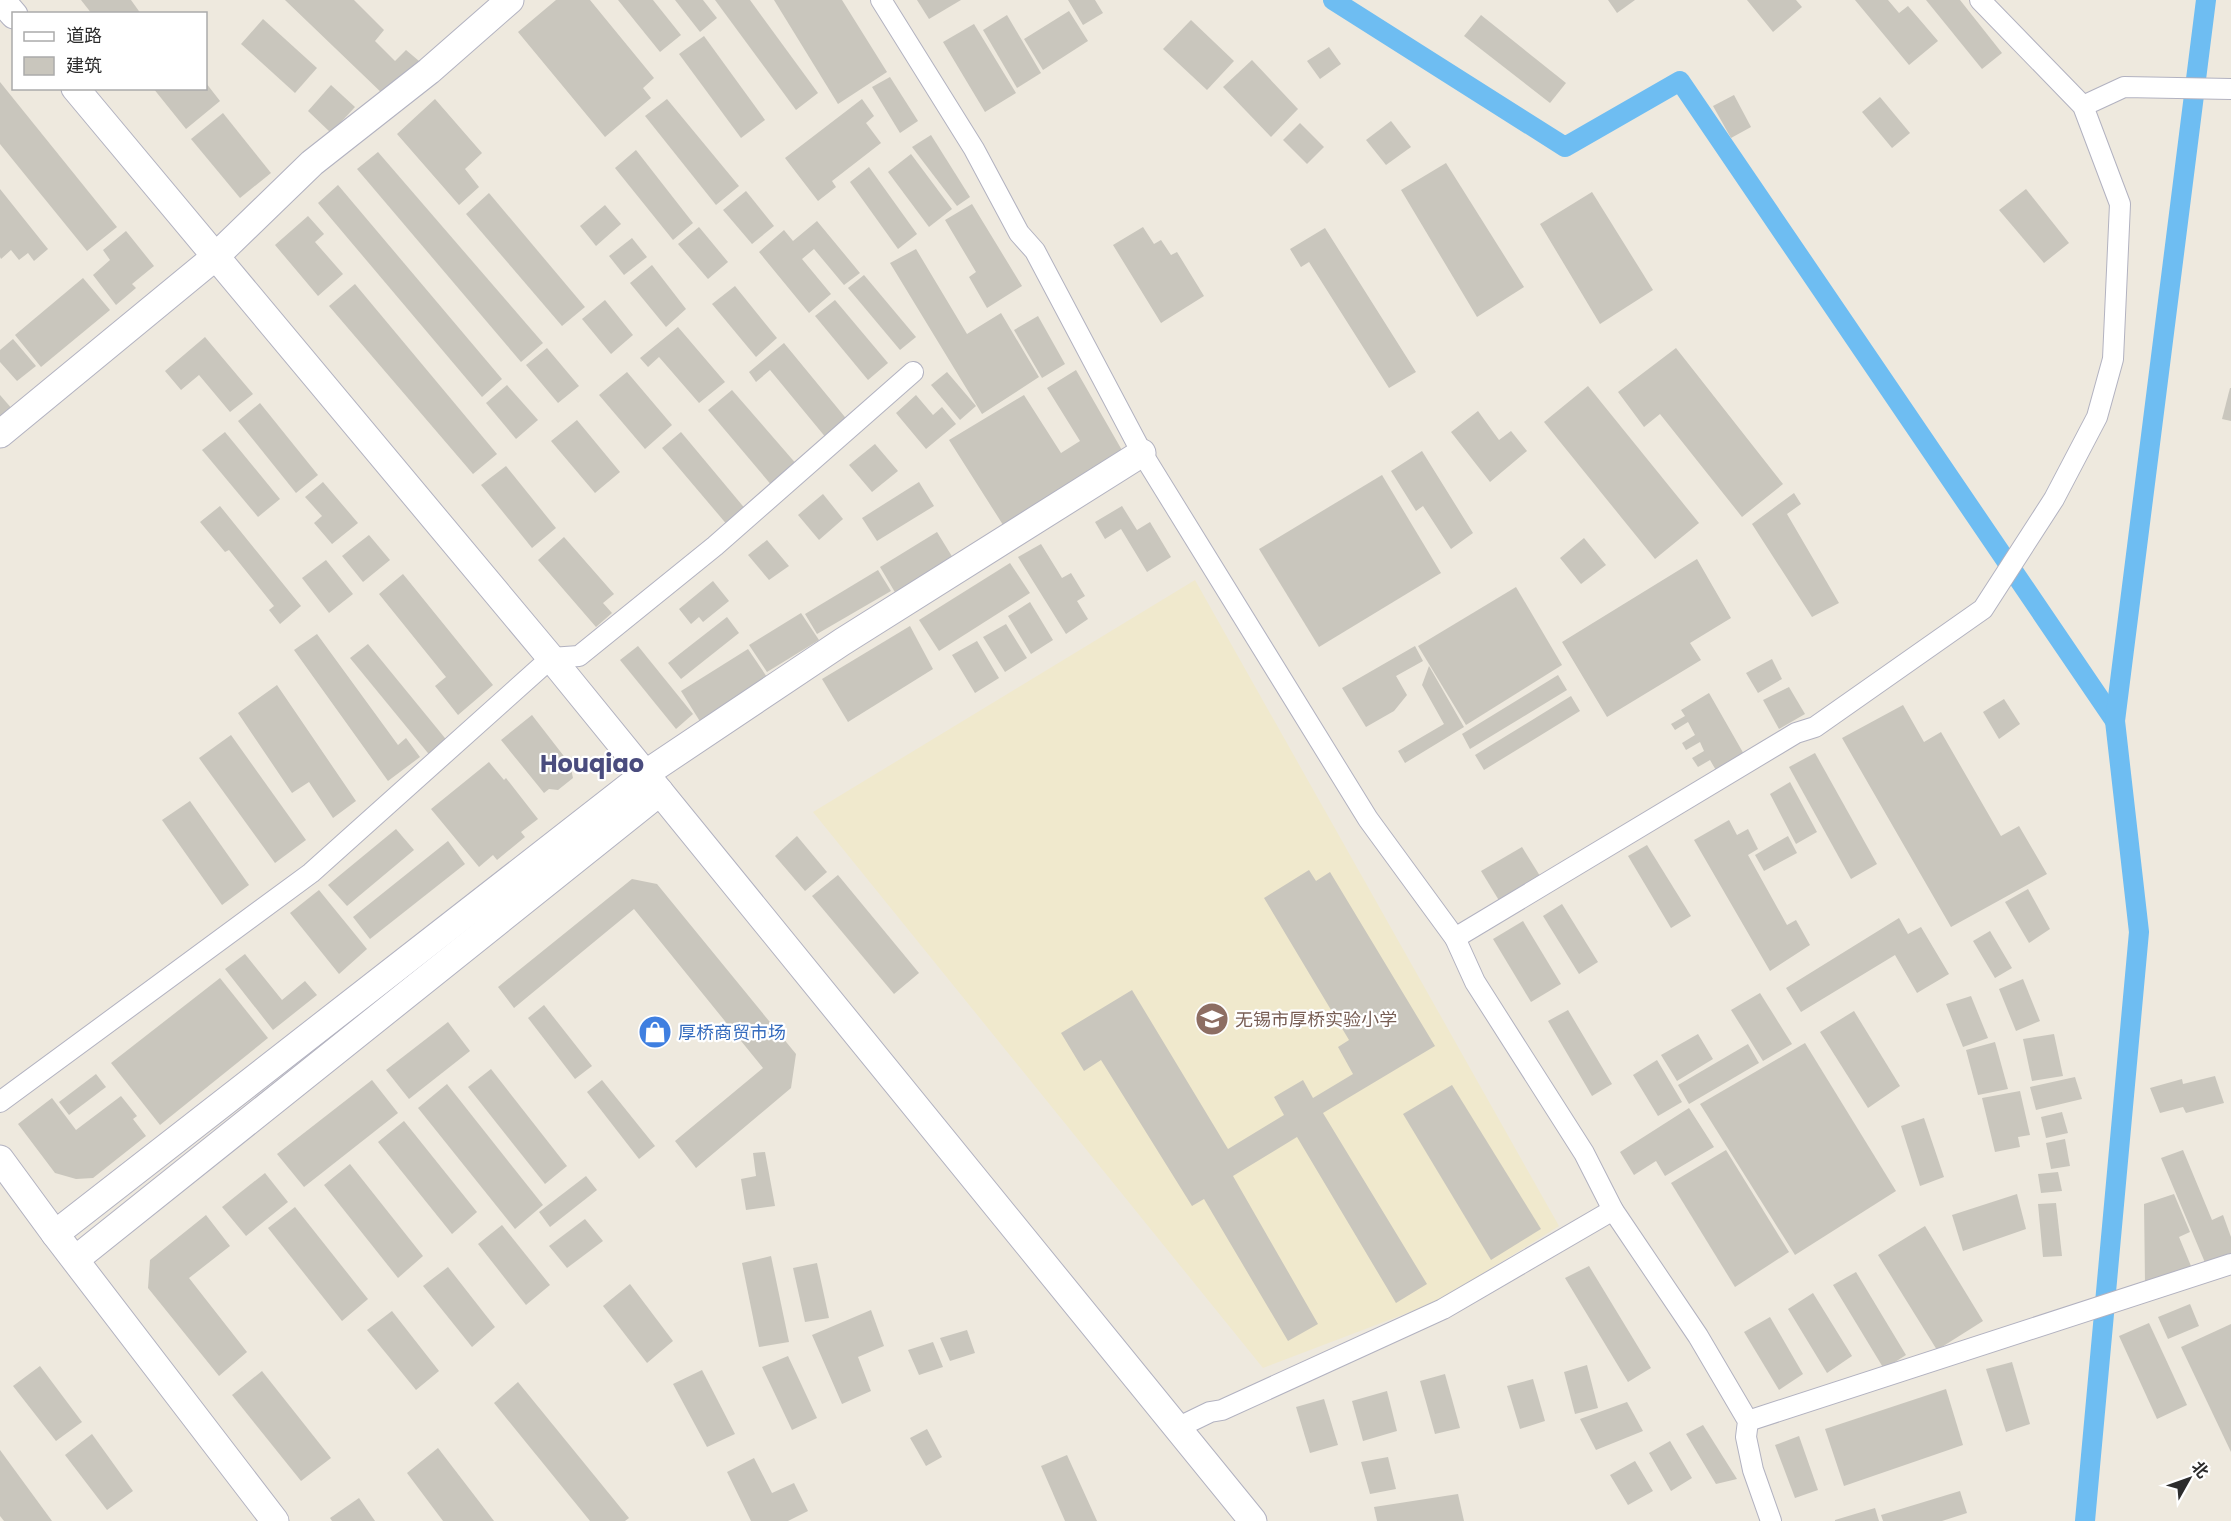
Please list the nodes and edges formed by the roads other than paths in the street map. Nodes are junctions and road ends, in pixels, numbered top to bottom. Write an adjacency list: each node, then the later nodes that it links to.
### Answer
1 (1, 0): 5 (street)
2 (510, 0): 9 (street)
3 (881, 0): 12 (street)
4 (1980, 0): 8 (street)
5 (12, 13)
6 (2231, 89): 8 (street)
7 (77, 90): 9 (street)
8 (2083, 106): 15 (street)
9 (215, 256): 11 (street); 13 (street)
10 (914, 372): 13 (street)
11 (0, 434)
12 (1142, 453): 14 (street); 15 (street)
13 (551, 658): 14 (street); 16 (street)
14 (652, 783): 19 (street); 20 (street); 23 (street)
15 (1455, 938): 18 (street)
16 (0, 1102)
17 (0, 1159): 19 (street)
18 (1613, 1210): 22 (street); 23 (street)
19 (55, 1234): 20 (street)
20 (76, 1259): 24 (street)
21 (2231, 1264): 22 (street)
22 (1748, 1421): 26 (street)
23 (1177, 1428): 25 (street)
24 (274, 1521)
25 (1253, 1521)
26 (1772, 1521)

